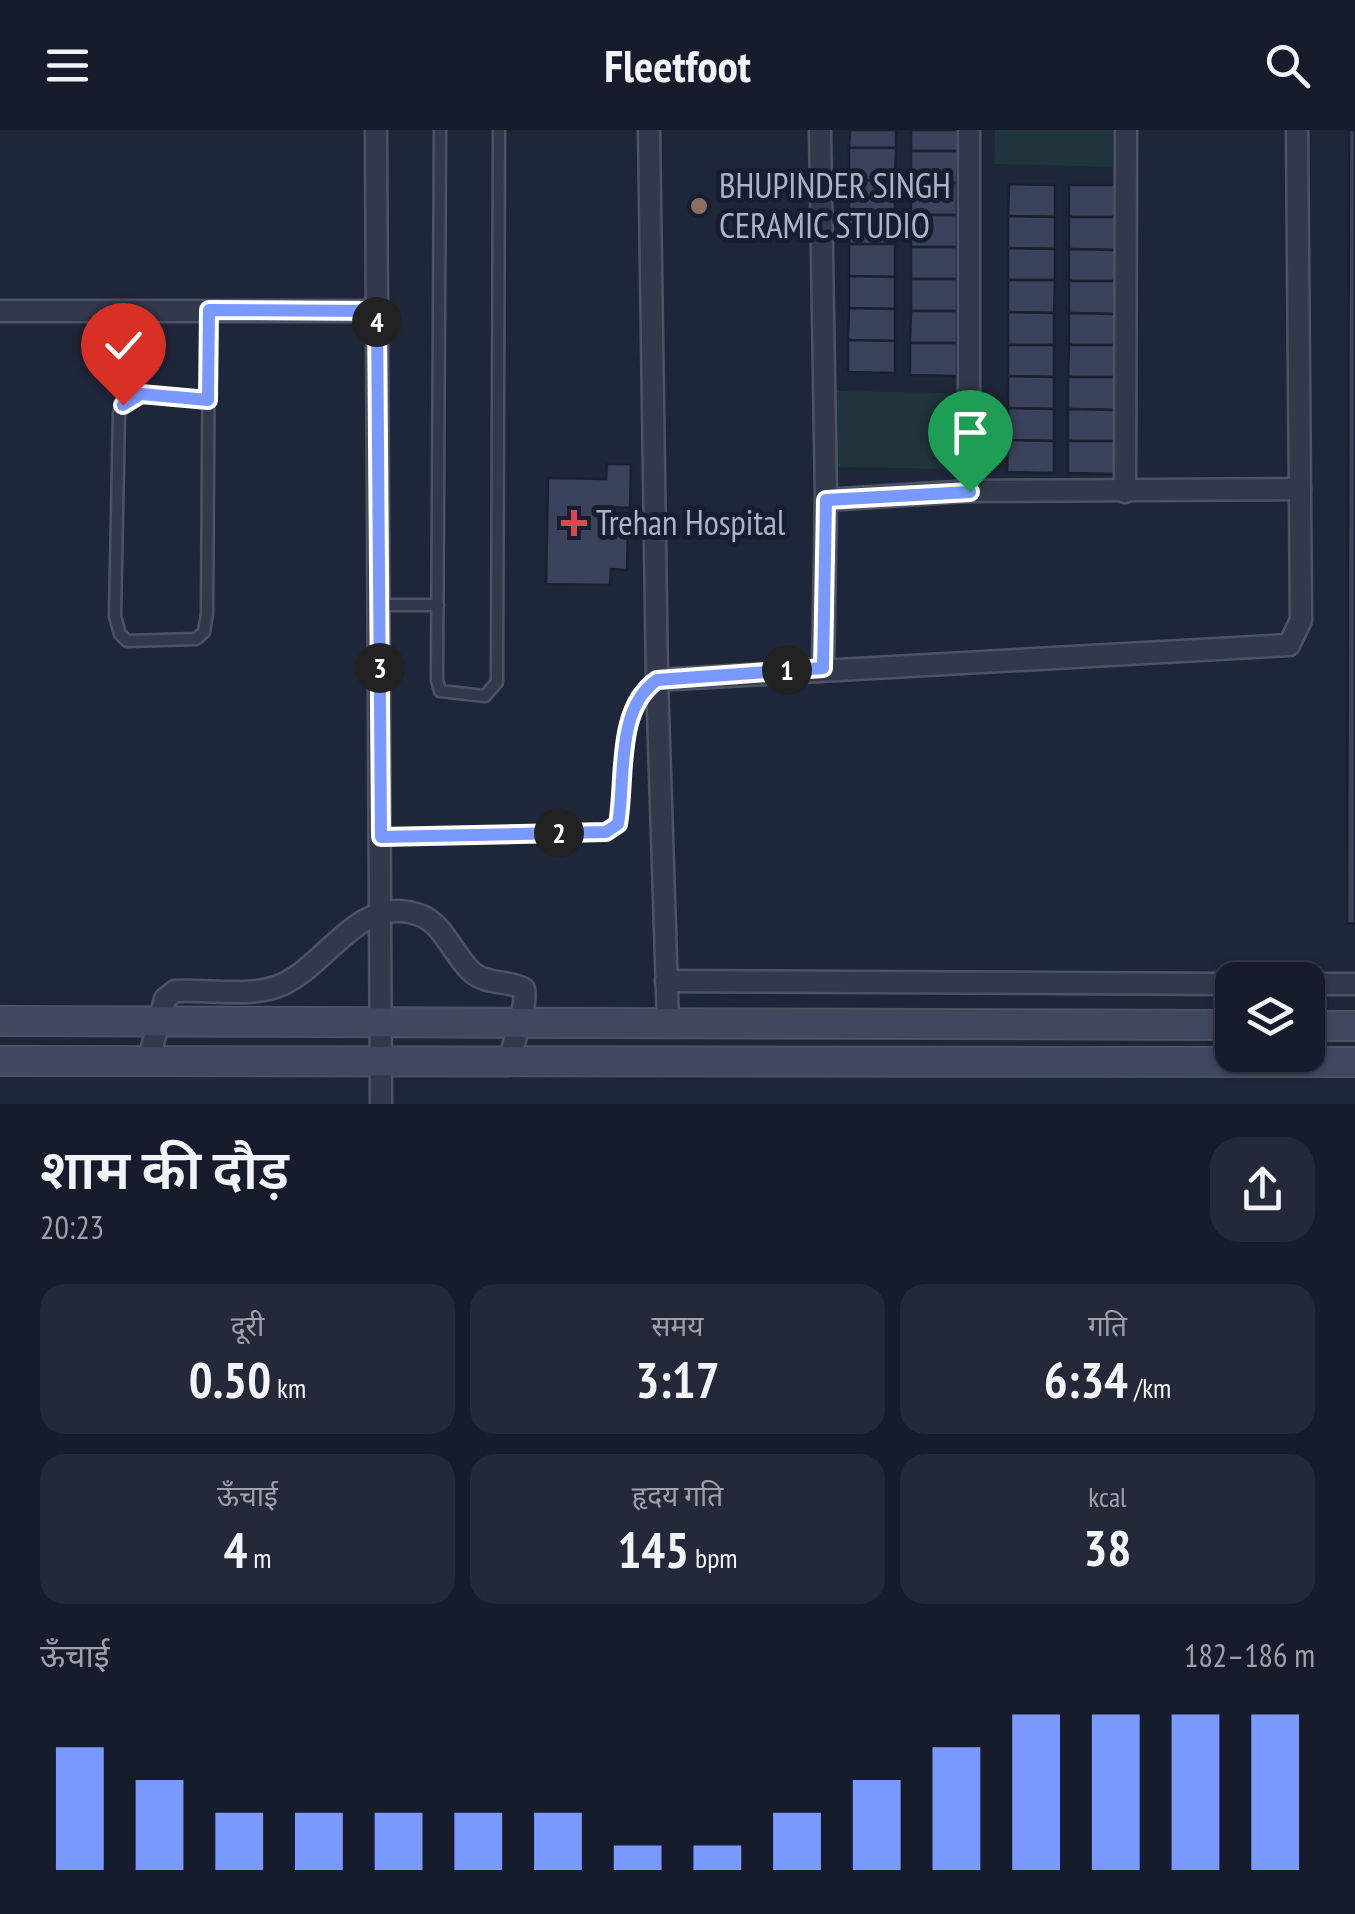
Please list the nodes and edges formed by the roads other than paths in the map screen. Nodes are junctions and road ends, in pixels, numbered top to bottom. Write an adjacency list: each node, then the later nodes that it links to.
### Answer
1 (376, 130): 11 (street)
2 (440, 130): 18 (lane)
3 (499, 130): 18 (lane)
4 (649, 130): 20 (street)
5 (820, 130): 16 (street)
6 (970, 130): 14 (street)
7 (1126, 130): 15 (street)
8 (1297, 130): 13 (street)
9 (209, 310): 10 (street); 11 (street); 12 (lane)
10 (0, 311)
11 (377, 311): 17 (street)
12 (208, 400): 12 (lane)
13 (1300, 489): 15 (street); 19 (street)
14 (970, 492): 15 (street); 16 (street)
15 (1125, 492)
16 (826, 500): 19 (street)
17 (379, 605): 18 (lane); 21 (street)
18 (438, 605)
19 (823, 668): 20 (street)
20 (657, 680): 21 (lane); 23 (street)
21 (381, 837): 22 (street)
22 (382, 914): 28 (street); 29 (street); 30 (street)
23 (666, 980): 24 (street); 31 (street)
24 (1215, 984)
25 (1325, 984): 26 (street)
26 (1355, 984)
27 (0, 1021): 28 (main road)
28 (158, 1021): 29 (main road); 36 (street)
29 (382, 1022): 30 (main road); 39 (street)
30 (516, 1022): 31 (main road); 38 (street)
31 (668, 1023): 32 (main road)
32 (1215, 1026)
33 (1325, 1026): 34 (main road)
34 (1355, 1026)
35 (0, 1061): 36 (main road)
36 (148, 1062): 39 (main road)
37 (1355, 1062): 38 (main road)
38 (509, 1063): 39 (main road)
39 (381, 1064): 40 (street)
40 (381, 1104)

